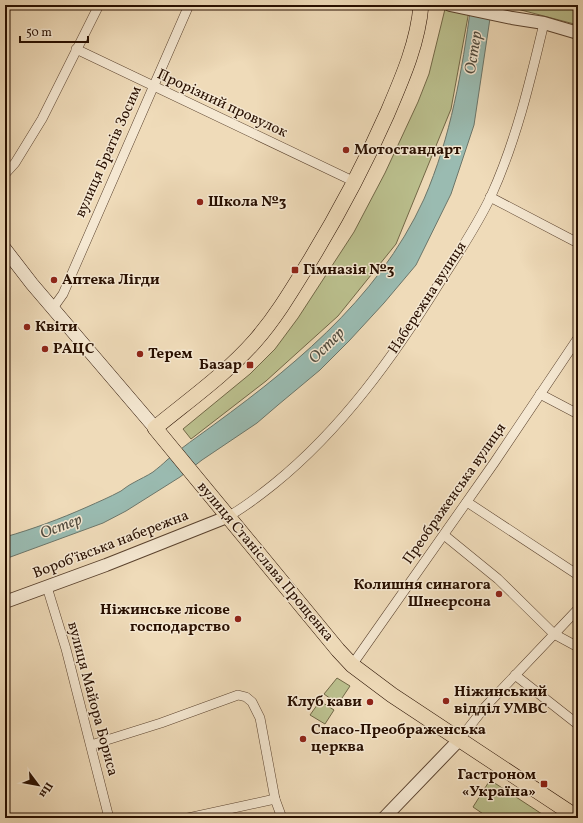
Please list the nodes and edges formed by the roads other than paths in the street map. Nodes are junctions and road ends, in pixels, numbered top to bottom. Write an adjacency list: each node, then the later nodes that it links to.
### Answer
1 (99, 5): 7 (street)
2 (189, 5): 8 (street, вулиця Братів Зосим)
3 (421, 5): 10 (main road)
4 (451, 5): 5 (street)
5 (544, 23): 6 (street); 11 (street, Набережна вулиця)
6 (578, 33)
7 (76, 50): 8 (street, Прорізний провулок); 9 (street)
8 (153, 87): 10 (street, Прорізний провулок); 14 (street, вулиця Братів Зосим)
9 (5, 174)
10 (355, 182): 18 (main road)
11 (490, 197): 12 (street); 20 (street, Набережна вулиця)
12 (578, 243)
13 (5, 249): 14 (main road, вулиця Станіслава Прощенка)
14 (53, 308): 18 (main road, вулиця Станіслава Прощенка)
15 (578, 338): 16 (street, Преображенська вулиця)
16 (540, 394): 17 (street); 19 (street, Преображенська вулиця)
17 (578, 414)
18 (155, 428): 20 (main road, вулиця Станіслава Прощенка)
19 (466, 502): 21 (street, Преображенська вулиця); 22 (street)
20 (227, 517): 23 (street, Воробʼївська набережна); 28 (main road, вулиця Станіслава Прощенка)
21 (444, 534): 26 (street); 28 (street, Преображенська вулиця)
22 (578, 575)
23 (47, 587): 24 (street, Воробʼївська набережна); 32 (street, вулиця Майора Бориса)
24 (5, 602)
25 (578, 609): 26 (street)
26 (554, 634): 27 (street); 29 (street)
27 (578, 647)
28 (352, 665): 31 (main road, вулиця Станіслава Прощенка)
29 (515, 675): 30 (street); 31 (street)
30 (576, 723)
31 (459, 740): 37 (street); 38 (main road, вулиця Станіслава Прощенка)
32 (91, 745): 33 (street); 34 (street, вулиця Майора Бориса)
33 (275, 798): 35 (street); 36 (street)
34 (109, 818)
35 (188, 818)
36 (282, 818)
37 (384, 818)
38 (578, 818)

